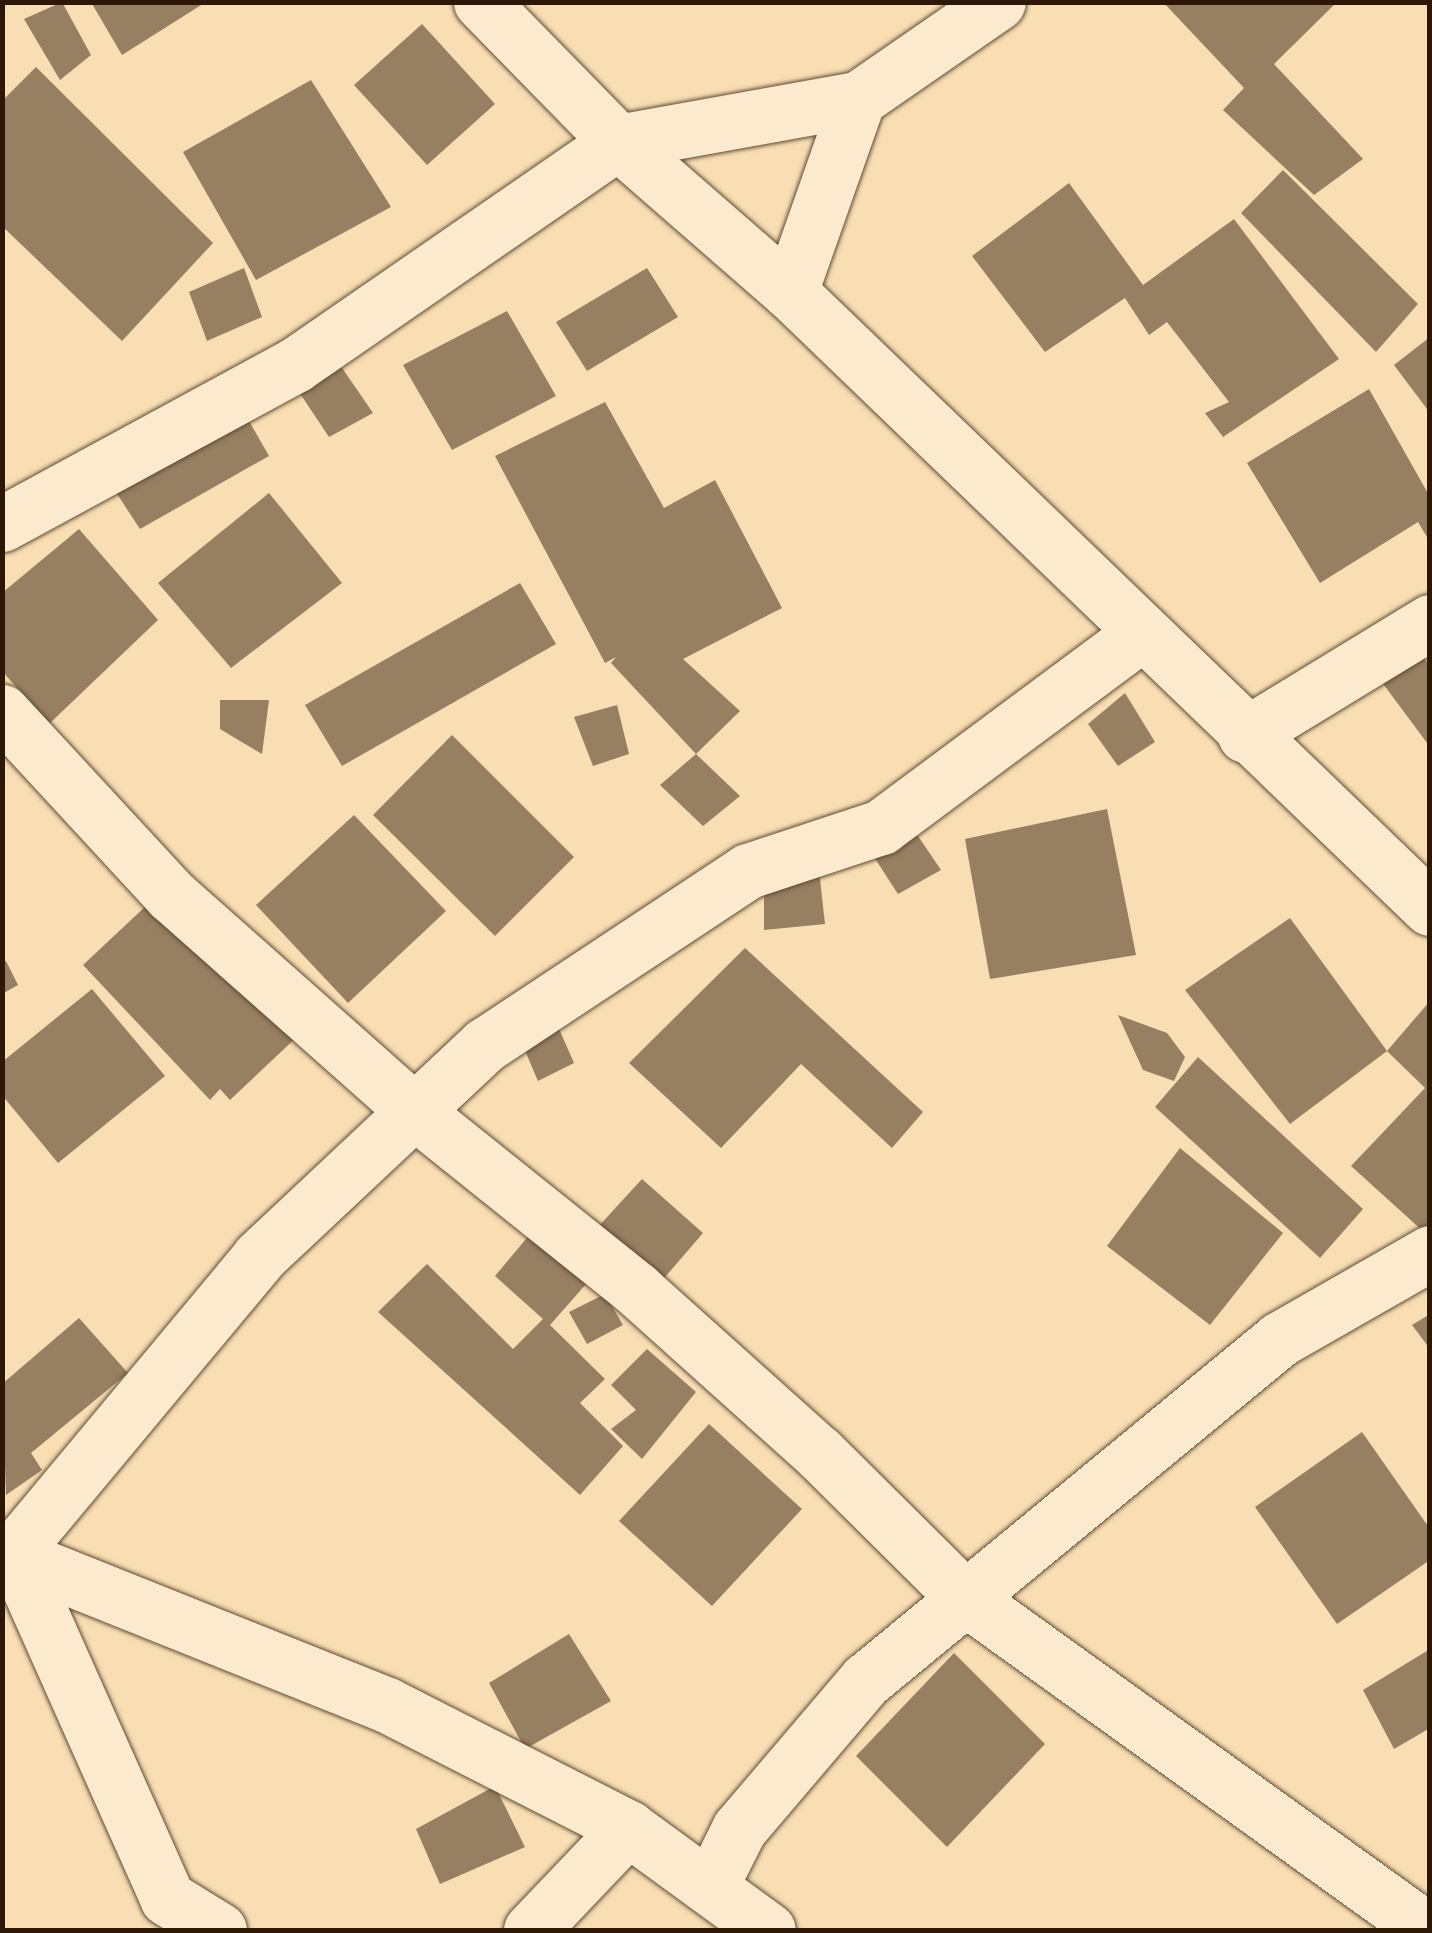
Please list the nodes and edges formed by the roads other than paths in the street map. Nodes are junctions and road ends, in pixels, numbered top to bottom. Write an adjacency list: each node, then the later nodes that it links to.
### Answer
1 (481, 2): 4 (street)
2 (998, 2): 3 (street)
3 (858, 99): 4 (street); 5 (street)
4 (618, 142): 5 (street); 6 (street)
5 (790, 292): 8 (street)
6 (2, 524)
7 (1430, 622): 10 (street)
8 (1141, 634): 10 (street); 12 (street)
9 (2, 712): 12 (street)
10 (1244, 735): 11 (street)
11 (1430, 908)
12 (414, 1111): 14 (street); 15 (street)
13 (1430, 1253): 15 (street)
14 (7, 1558): 16 (street); 18 (street)
15 (964, 1596): 17 (street); 21 (street)
16 (628, 1828): 17 (street); 19 (street)
17 (710, 1888): 20 (street)
18 (219, 1930)
19 (531, 1930)
20 (768, 1930)
21 (1426, 1930)

